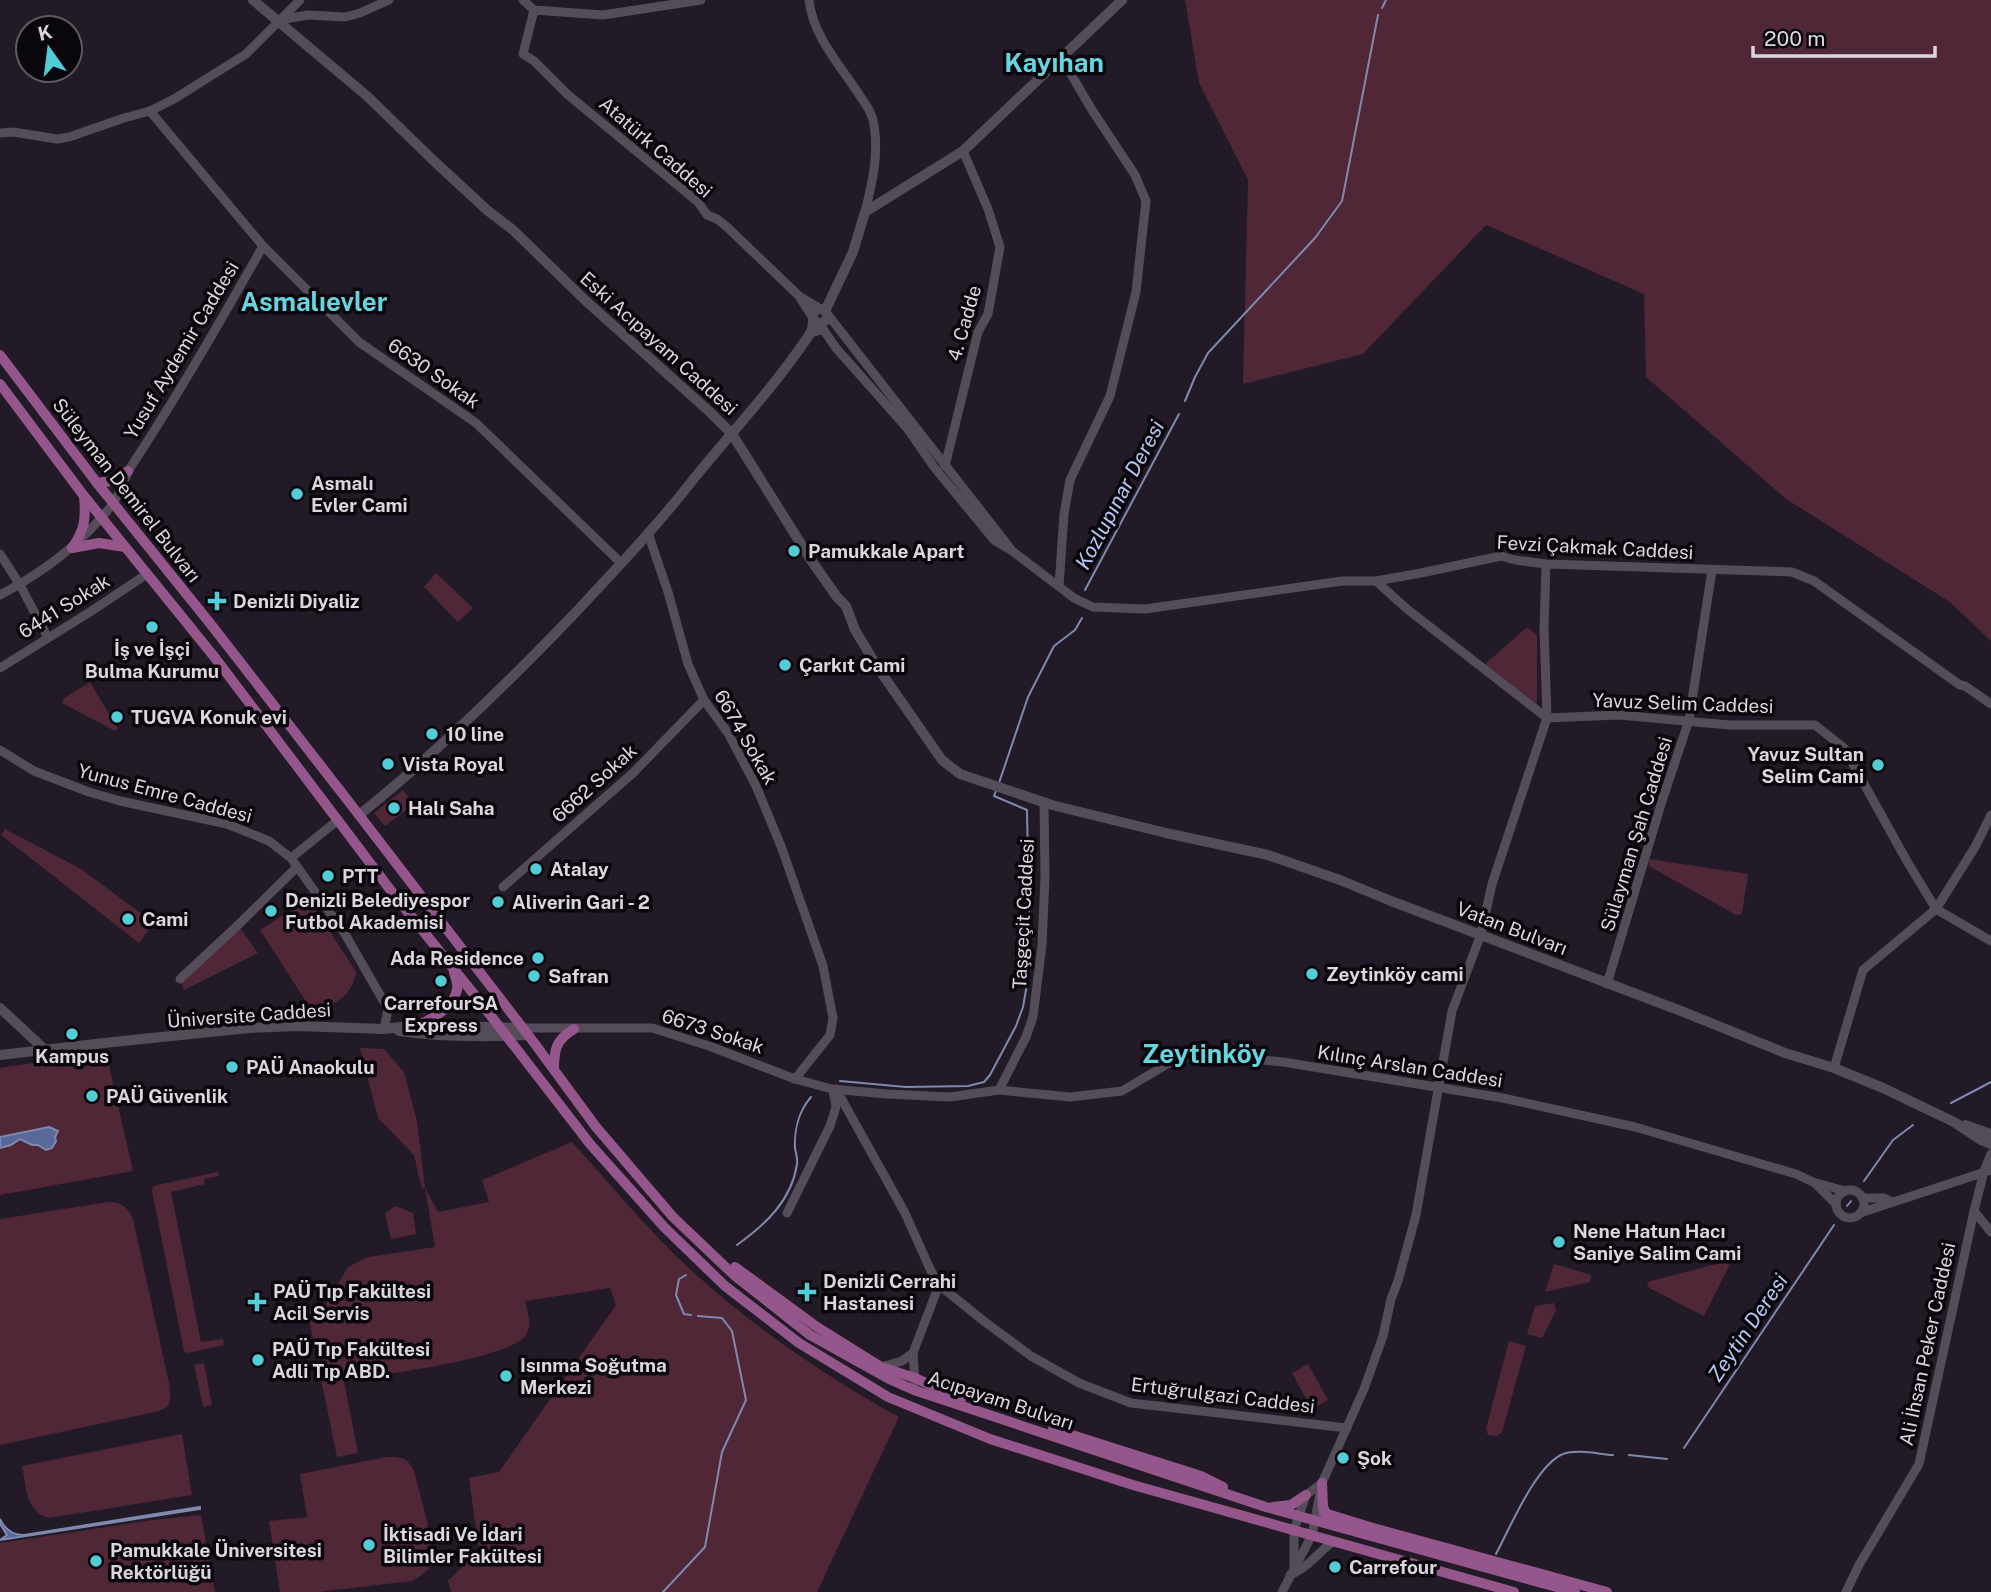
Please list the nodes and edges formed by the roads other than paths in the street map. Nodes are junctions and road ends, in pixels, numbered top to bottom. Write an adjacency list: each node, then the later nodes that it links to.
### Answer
1 (253, 0): 9 (main road, Eski Acıpayam Caddesi)
2 (299, 0): 9 (street)
3 (389, 0): 9 (street)
4 (523, 0): 8 (street)
5 (701, 0): 8 (street)
6 (809, 0): 14 (street)
7 (1122, 0): 10 (main road)
8 (534, 10): 16 (street, Atatürk Caddesi)
9 (284, 22): 11 (street); 21 (main road, Eski Acıpayam Caddesi)
10 (1062, 59): 13 (main road); 39 (street)
11 (150, 111): 12 (street); 15 (street, 6630 Sokak)
12 (0, 133)
13 (963, 151): 14 (main road); 22 (street, 4. Cadde)
14 (865, 212): 17 (main road)
15 (263, 246): 23 (street, Yusuf Aydemir Caddesi); 33 (street, 6630 Sokak)
16 (799, 296): 17 (street); 18 (street)
17 (825, 310): 18 (main road); 22 (street)
18 (818, 323): 21 (main road); 31 (street)
19 (0, 355): 24 (main road, Süleyman Demirel Bulvarı)
20 (0, 384): 25 (main road, Süleyman Demirel Bulvarı)
21 (732, 434): 28 (main road); 48 (main road, Eski Acıpayam Caddesi)
22 (945, 466): 31 (street)
23 (128, 471): 24 (main road); 26 (street, Yusuf Aydemir Caddesi)
24 (97, 483): 26 (main road, Süleyman Demirel Bulvarı)
25 (84, 496): 27 (main road, Süleyman Demirel Bulvarı); 30 (main road)
26 (113, 503): 27 (street, Yusuf Aydemir Caddesi); 49 (main road, Süleyman Demirel Bulvarı)
27 (101, 516): 29 (main road, Süleyman Demirel Bulvarı); 30 (street, Yusuf Aydemir Caddesi)
28 (648, 533): 33 (main road); 43 (street, 6674 Sokak)
29 (125, 547): 30 (main road); 36 (main road, Süleyman Demirel Bulvarı)
30 (72, 548): 38 (street, Yusuf Aydemir Caddesi)
31 (1011, 550): 39 (street, Fevzi Çakmak Caddesi)
32 (0, 554): 38 (street)
33 (621, 563): 49 (main road)
34 (1546, 564): 35 (street, Fevzi Çakmak Caddesi); 37 (street, Fevzi Çakmak Caddesi); 45 (street)
35 (1712, 570): 44 (street, Fevzi Çakmak Caddesi); 46 (street, Sülayman Şah Caddesi)
36 (146, 574): 41 (street, 6441 Sokak); 51 (main road, Süleyman Demirel Bulvarı)
37 (1376, 581): 39 (street, Fevzi Çakmak Caddesi); 45 (street)
38 (20, 585): 40 (street, Yusuf Aydemir Caddesi); 41 (street)
39 (1059, 586)
40 (0, 595)
41 (48, 638): 42 (street, 6441 Sokak)
42 (0, 668)
43 (704, 700): 53 (street, 6662 Sokak); 70 (street, 6674 Sokak)
44 (1991, 704)
45 (1547, 718): 46 (street, Yavuz Selim Caddesi); 55 (street)
46 (1689, 720): 54 (street, Yavuz Selim Caddesi); 59 (street, Sülayman Şah Caddesi)
47 (0, 750): 52 (street, Yunus Emre Caddesi)
48 (1044, 803): 55 (main road, Vatan Bulvarı); 73 (street, Taşgeçit Caddesi)
49 (359, 815): 65 (main road, Süleyman Demirel Bulvarı)
50 (1991, 815): 54 (street)
51 (338, 820): 52 (street); 57 (main road, Süleyman Demirel Bulvarı)
52 (294, 862): 58 (street); 62 (street, Yunus Emre Caddesi)
53 (503, 887)
54 (1936, 909): 56 (street); 68 (street)
55 (1481, 934): 59 (main road, Vatan Bulvarı); 71 (street)
56 (1991, 941)
57 (450, 964): 61 (main road); 64 (main road, Süleyman Demirel Bulvarı)
58 (180, 979)
59 (1608, 984): 68 (main road, Vatan Bulvarı)
60 (0, 1009): 66 (main road)
61 (418, 1025): 62 (main road, Üniversite Caddesi); 64 (main road, Üniversite Caddesi)
62 (384, 1029): 64 (main road); 66 (main road, Üniversite Caddesi)
63 (574, 1029): 65 (street, 6673 Sokak); 69 (main road); 70 (street, 6673 Sokak)
64 (504, 1032): 65 (main road); 101 (main road, Acıpayam Bulvarı)
65 (530, 1034): 69 (main road, Acıpayam Bulvarı)
66 (43, 1048): 67 (main road, Üniversite Caddesi)
67 (0, 1055)
68 (1834, 1068): 74 (main road, Vatan Bulvarı)
69 (554, 1069): 87 (main road, Acıpayam Bulvarı)
70 (795, 1079): 72 (street, 6673 Sokak)
71 (1439, 1087): 73 (street, Kılınç Arslan Caddesi); 79 (street, Kılınç Arslan Caddesi); 93 (street)
72 (834, 1089): 73 (street, 6673 Sokak); 85 (street); 89 (street, Ertuğrulgazi Caddesi)
73 (999, 1090)
74 (1954, 1122): 75 (main road, Vatan Bulvarı); 76 (main road, Vatan Bulvarı)
75 (1991, 1134)
76 (1991, 1144)
77 (1991, 1154): 78 (street, Ali İhsan Peker Caddesi)
78 (1987, 1171): 82 (street); 84 (street, Ali İhsan Peker Caddesi)
79 (1813, 1182): 80 (street, Kılınç Arslan Caddesi); 83 (street, Kılınç Arslan Caddesi)
80 (1845, 1191): 81 (street); 83 (street)
81 (1862, 1198): 82 (street); 86 (street)
82 (1892, 1202): 86 (street)
83 (1836, 1205): 86 (street)
84 (1974, 1211): 88 (street); 109 (street, Ali İhsan Peker Caddesi)
85 (787, 1213)
86 (1860, 1213)
87 (686, 1230): 91 (main road); 92 (main road, Acıpayam Bulvarı)
88 (1991, 1232)
89 (939, 1285): 90 (street); 93 (street, Ertuğrulgazi Caddesi)
90 (913, 1353): 91 (street); 92 (street)
91 (881, 1367): 92 (main road)
92 (915, 1384): 96 (main road, Acıpayam Bulvarı)
93 (1347, 1428): 94 (street)
94 (1322, 1483): 95 (street); 97 (main road); 99 (street)
95 (1306, 1495): 96 (main road); 98 (street)
96 (1266, 1507): 98 (main road, Acıpayam Bulvarı)
97 (1324, 1513): 100 (main road); 108 (main road)
98 (1299, 1516): 99 (main road, Acıpayam Bulvarı); 101 (street)
99 (1315, 1521): 100 (main road, Acıpayam Bulvarı); 102 (street)
100 (1333, 1526): 107 (main road, Acıpayam Bulvarı)
101 (1294, 1530): 102 (main road, Acıpayam Bulvarı); 104 (street)
102 (1312, 1535): 103 (main road, Acıpayam Bulvarı); 104 (street)
103 (1334, 1541): 104 (street); 106 (main road, Acıpayam Bulvarı)
104 (1292, 1572): 105 (street)
105 (1282, 1592)
106 (1514, 1592)
107 (1575, 1592)
108 (1607, 1592)
109 (1846, 1592)

